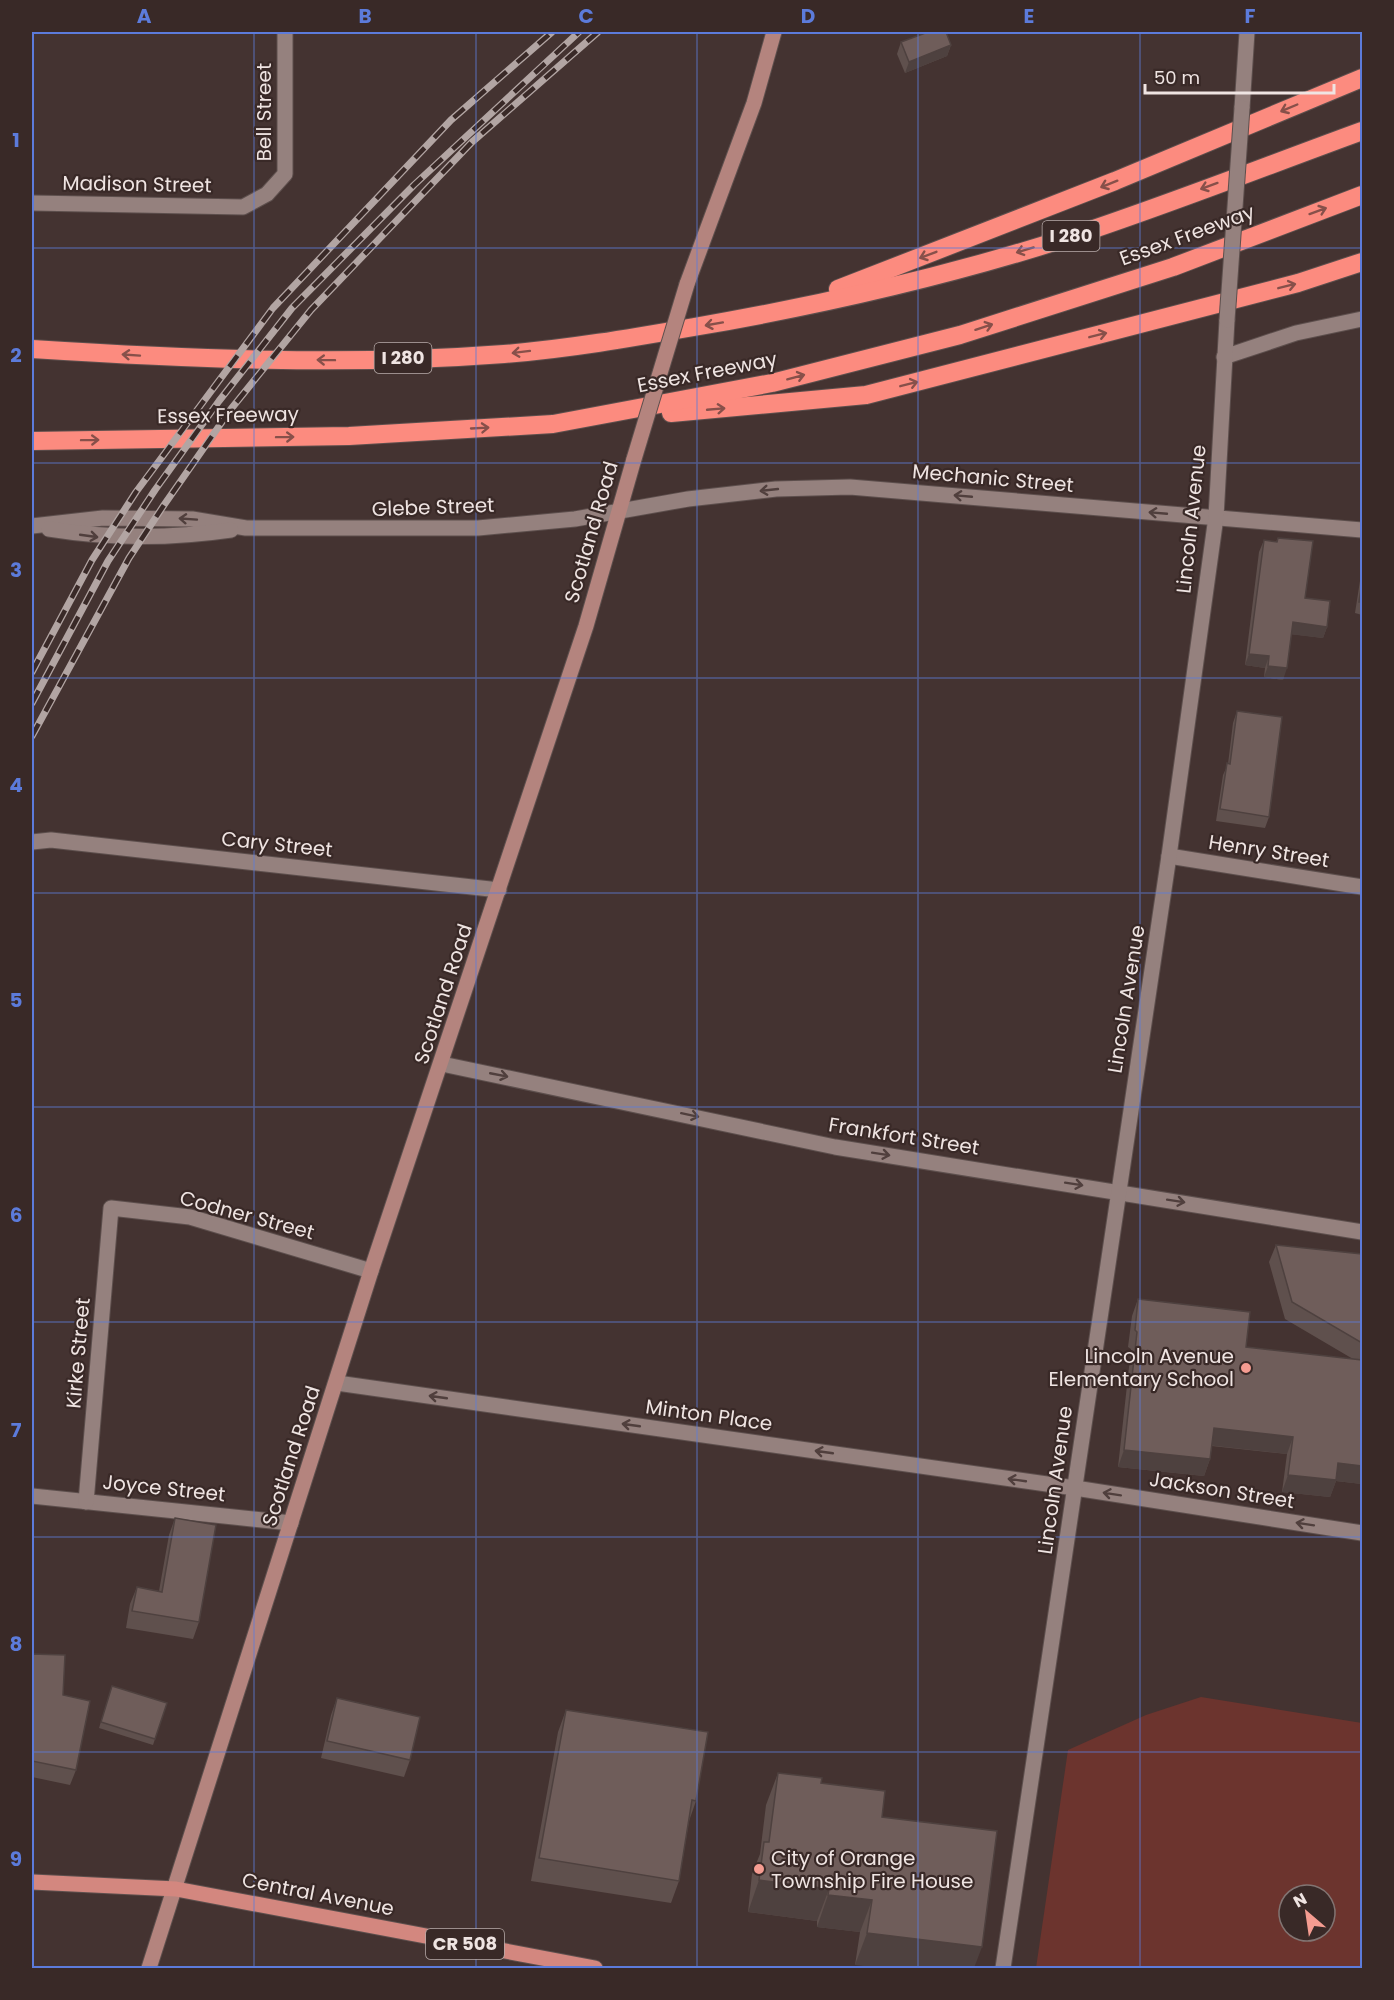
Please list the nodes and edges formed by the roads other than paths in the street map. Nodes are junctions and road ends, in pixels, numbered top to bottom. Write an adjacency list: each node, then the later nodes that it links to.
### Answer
1 (285, 32): 8 (street, Bell Street)
2 (774, 32): 16 (main road, Scotland Road, bridge)
3 (1247, 32): 13 (street, Lincoln Avenue, bridge)
4 (1362, 78): 10 (highway, one-way to 10)
5 (1362, 131): 10 (highway, Essex Freeway / I 280, one-way to 10)
6 (1362, 195): 14 (highway, Essex Freeway, one-way to 6)
7 (32, 203): 8 (street, Madison Street)
8 (243, 207)
9 (1362, 262): 14 (highway, one-way to 9)
10 (771, 314): 12 (highway, Essex Freeway / I 280, one-way to 12)
11 (1362, 319): 13 (street)
12 (32, 349)
13 (1224, 357): 17 (street, Lincoln Avenue)
14 (553, 424): 15 (highway, Essex Freeway, one-way to 14)
15 (32, 441)
16 (620, 511): 17 (street, Mechanic Street, one-way to 16); 18 (street, Glebe Street); 25 (main road, Scotland Road)
17 (1216, 517): 19 (street, Mechanic Street); 23 (street, Lincoln Avenue)
18 (32, 526)
19 (1362, 530)
20 (32, 832): 21 (street, Cary Street)
21 (51, 840): 22 (street, Cary Street); 25 (street, Cary Street)
22 (32, 842)
23 (1169, 856): 24 (street, Henry Street); 27 (street, Lincoln Avenue)
24 (1362, 887)
25 (499, 890): 26 (main road, Scotland Road)
26 (442, 1064): 27 (street, Frankfort Street, one-way to 27); 30 (main road, Scotland Road)
27 (1118, 1191): 29 (street, Frankfort Street, one-way to 29); 32 (street, Lincoln Avenue)
28 (111, 1208): 30 (street, Codner Street); 34 (street, Kirke Street)
29 (1362, 1232)
30 (371, 1271): 31 (main road, Scotland Road)
31 (337, 1383): 32 (street, Minton Place, one-way to 31); 35 (main road, Scotland Road)
32 (1075, 1488): 36 (street, Jackson Street, one-way to 32); 41 (street, Lincoln Avenue)
33 (32, 1496): 34 (street, Joyce Street)
34 (86, 1502): 35 (street, Joyce Street)
35 (291, 1523): 38 (main road, Scotland Road)
36 (1362, 1533)
37 (32, 1882): 38 (main road, Central Avenue / CR 508)
38 (176, 1889): 39 (main road, Scotland Road); 40 (main road, Central Avenue / CR 508)
39 (149, 1968)
40 (595, 1968)
41 (1003, 1968)

